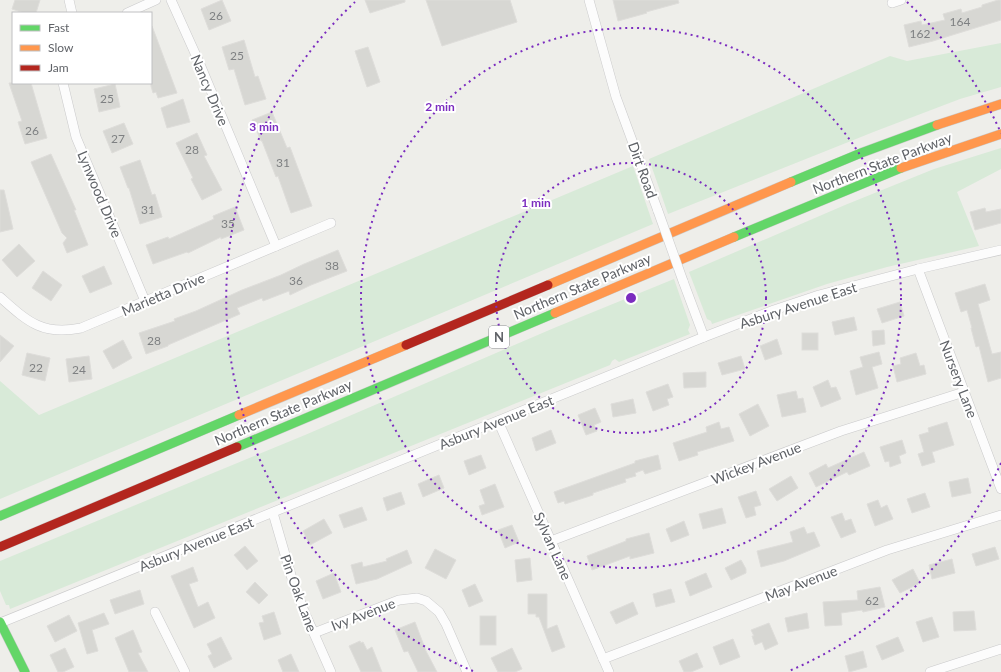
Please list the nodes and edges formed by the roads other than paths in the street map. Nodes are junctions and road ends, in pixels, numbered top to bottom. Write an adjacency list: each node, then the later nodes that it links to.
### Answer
1 (69, 0): 5 (street)
2 (156, 0): 6 (street)
3 (171, 0): 11 (street, Nancy Drive)
4 (589, 0): 16 (street, Dirt Road, bridge)
5 (72, 12)
6 (129, 12)
7 (63, 84): 15 (street, Lynwood Drive)
8 (1001, 104): 22 (main road, Northern State Parkway / N)
9 (1001, 134): 24 (main road, Northern State Parkway / N)
10 (331, 223): 11 (street, Marietta Drive)
11 (276, 246): 15 (street, Marietta Drive)
12 (1001, 250): 13 (street, Asbury Avenue East)
13 (918, 269): 16 (street, Asbury Avenue East); 17 (street, Nursery Lane)
14 (0, 297): 15 (street, Marietta Drive)
15 (145, 301)
16 (704, 337): 18 (street, Asbury Avenue East)
17 (964, 392): 19 (street, Nursery Lane); 23 (street, Wickey Avenue)
18 (498, 421): 20 (street, Asbury Avenue East); 23 (street, Sylvan Lane)
19 (1001, 489)
20 (273, 513): 26 (street, Asbury Avenue East); 27 (street, Pin Oak Lane)
21 (1001, 515): 29 (street, May Avenue)
22 (0, 516)
23 (551, 541): 29 (street, Sylvan Lane)
24 (0, 547)
25 (155, 612): 31 (street)
26 (0, 622): 30 (main road)
27 (314, 634): 32 (street, Pin Oak Lane); 33 (street, Ivy Avenue)
28 (1001, 649): 35 (street)
29 (603, 659): 34 (street, Sylvan Lane)
30 (25, 672)
31 (185, 672)
32 (331, 672)
33 (467, 672)
34 (609, 672)
35 (930, 672)

